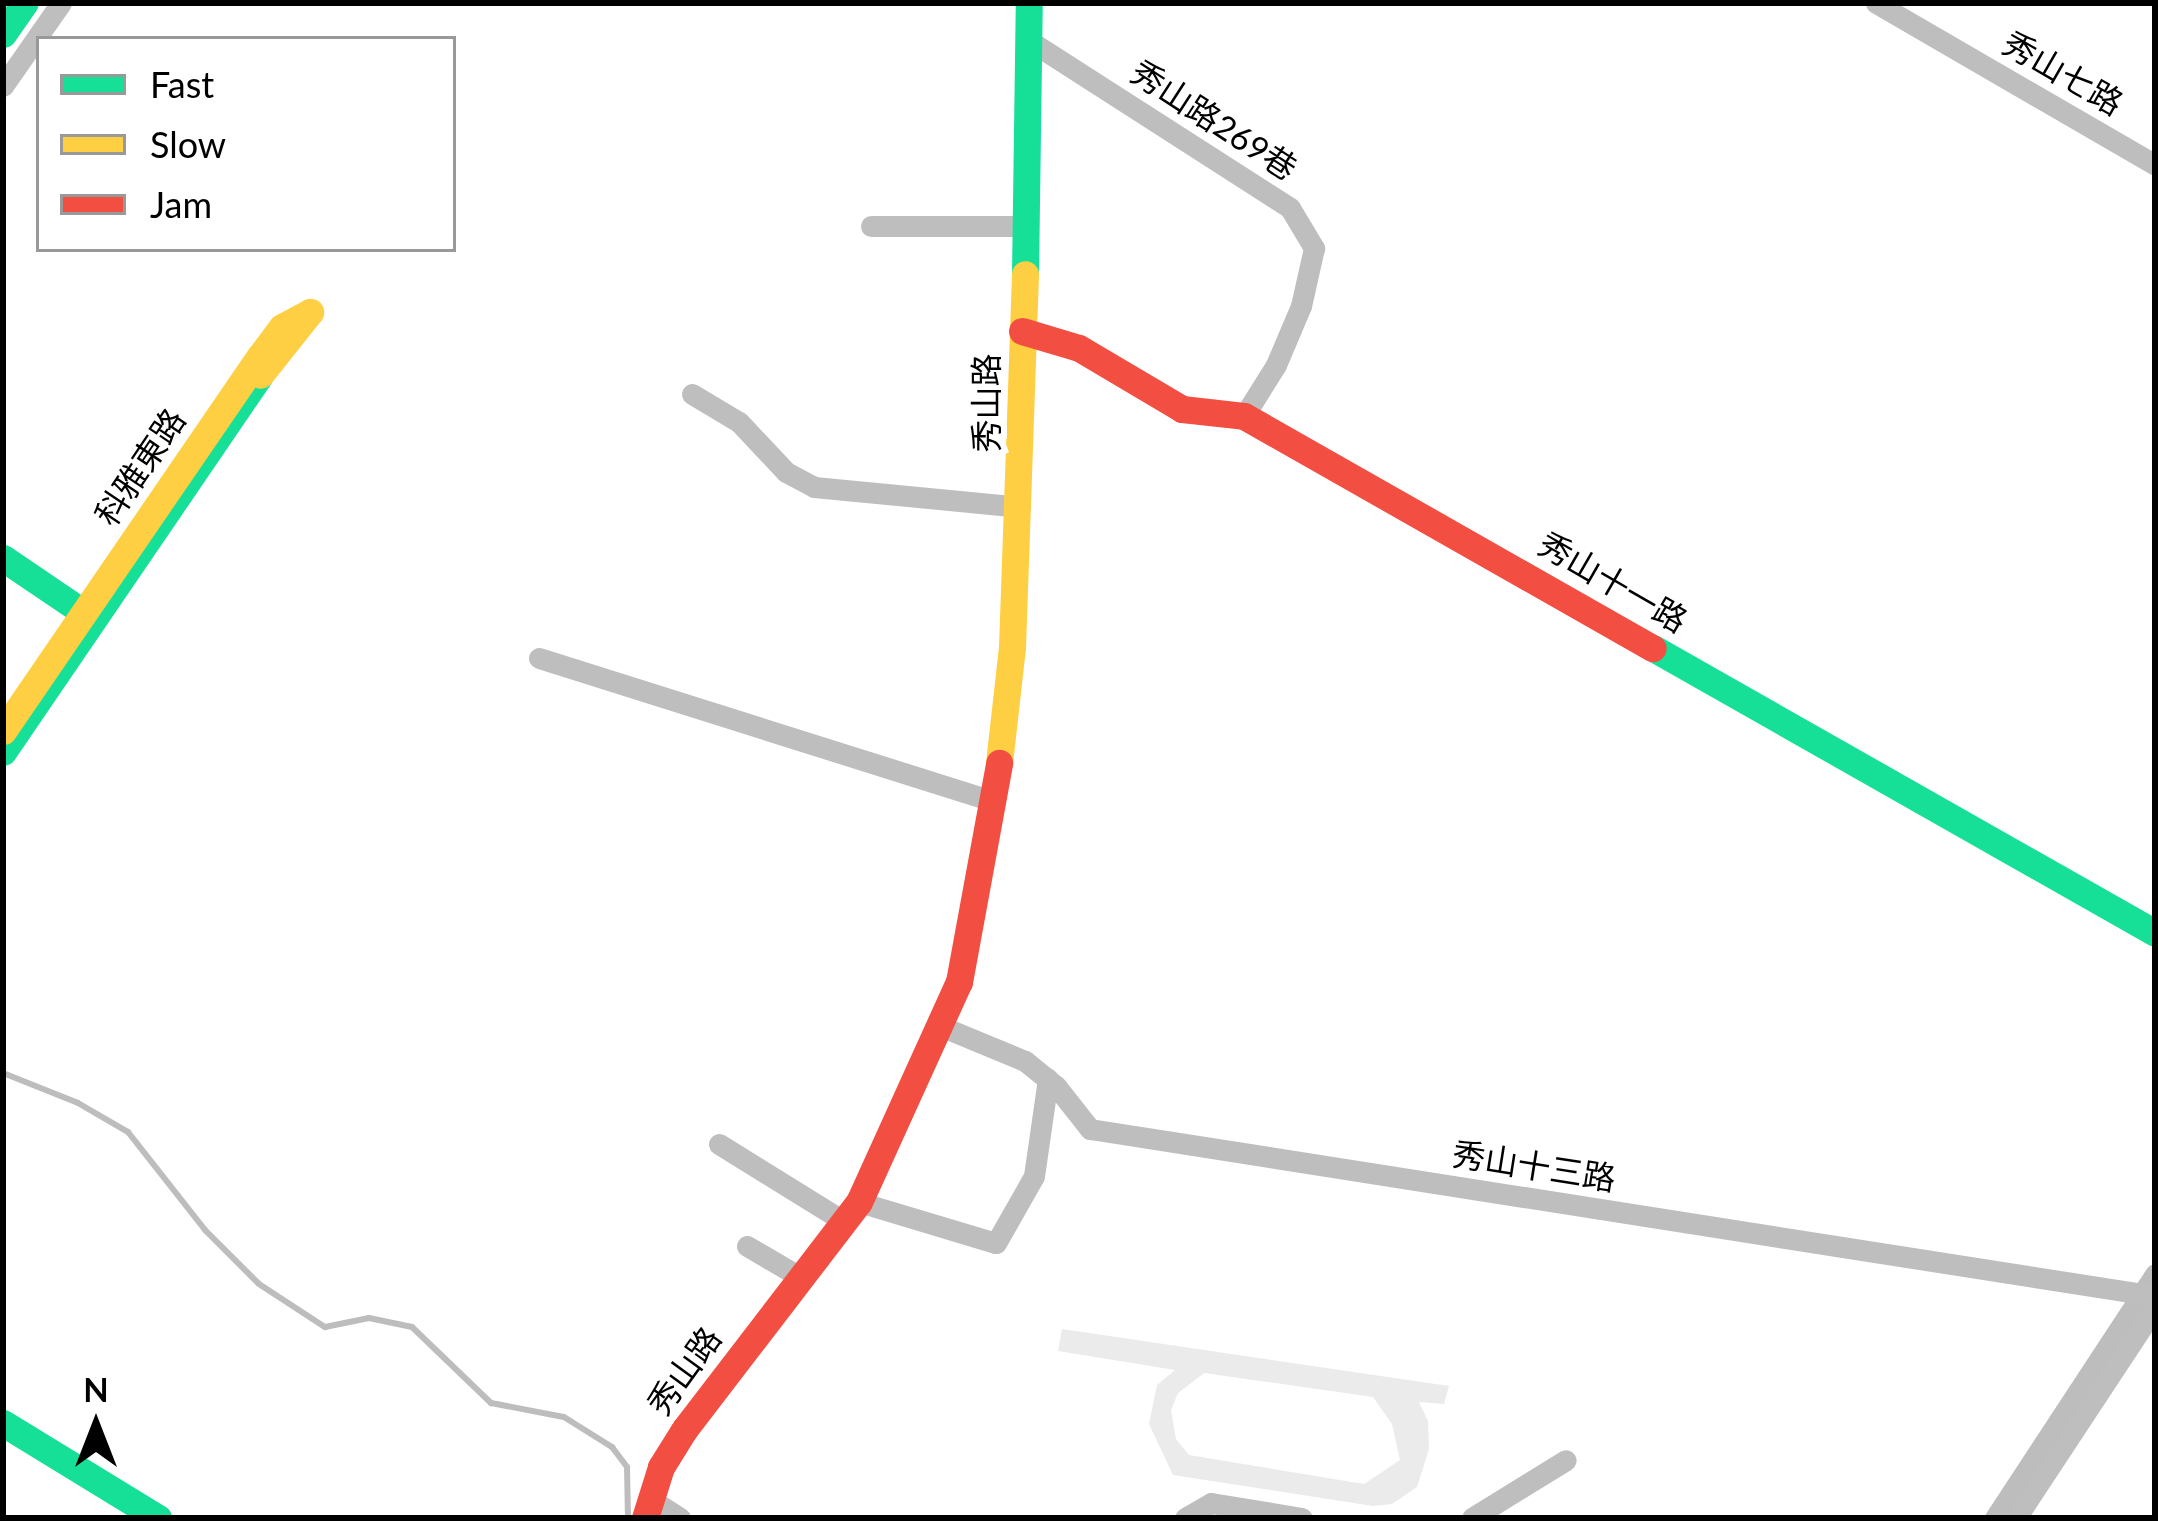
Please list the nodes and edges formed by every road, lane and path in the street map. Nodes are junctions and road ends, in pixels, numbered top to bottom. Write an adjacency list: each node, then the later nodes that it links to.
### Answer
1 (25, 3): 5 (street)
2 (61, 3): 6 (street)
3 (1029, 3): 8 (street, 秀山路)
4 (1876, 3): 10 (street, 秀山七路)
5 (3, 34)
6 (38, 36)
7 (36, 39): 9 (street)
8 (1030, 41): 12 (street, 秀山路); 15 (street, 秀山路269巷)
9 (3, 86)
10 (2155, 165)
11 (871, 226): 12 (street)
12 (1025, 226): 13 (street, 秀山路)
13 (1022, 331): 15 (street, 秀山十一路); 16 (street, 秀山路)
14 (692, 394): 16 (street)
15 (1244, 416): 23 (street, 秀山十一路)
16 (1020, 507): 22 (street, 秀山路)
17 (3, 557): 18 (street)
18 (88, 616): 18 (street, 科雅東路); 20 (street, 科雅東路); 21 (street)
19 (538, 658): 22 (street)
20 (3, 731)
21 (3, 752)
22 (995, 802): 24 (street, 秀山路)
23 (2155, 933)
24 (938, 1025): 25 (street, 秀山十三路); 27 (street, 秀山路)
25 (1048, 1079): 27 (street); 30 (street, 秀山十三路)
26 (719, 1144): 27 (street)
27 (851, 1212): 29 (street, 秀山路)
28 (747, 1246): 29 (street)
29 (800, 1276): 34 (street, 秀山路)
30 (2155, 1296)
31 (2155, 1306): 40 (street)
32 (3, 1423): 35 (street)
33 (1566, 1460): 39 (street)
34 (646, 1508): 36 (street)
35 (158, 1518)
36 (680, 1518)
37 (1185, 1518): 38 (street)
38 (1302, 1518)
39 (1472, 1518)
40 (2016, 1518)

